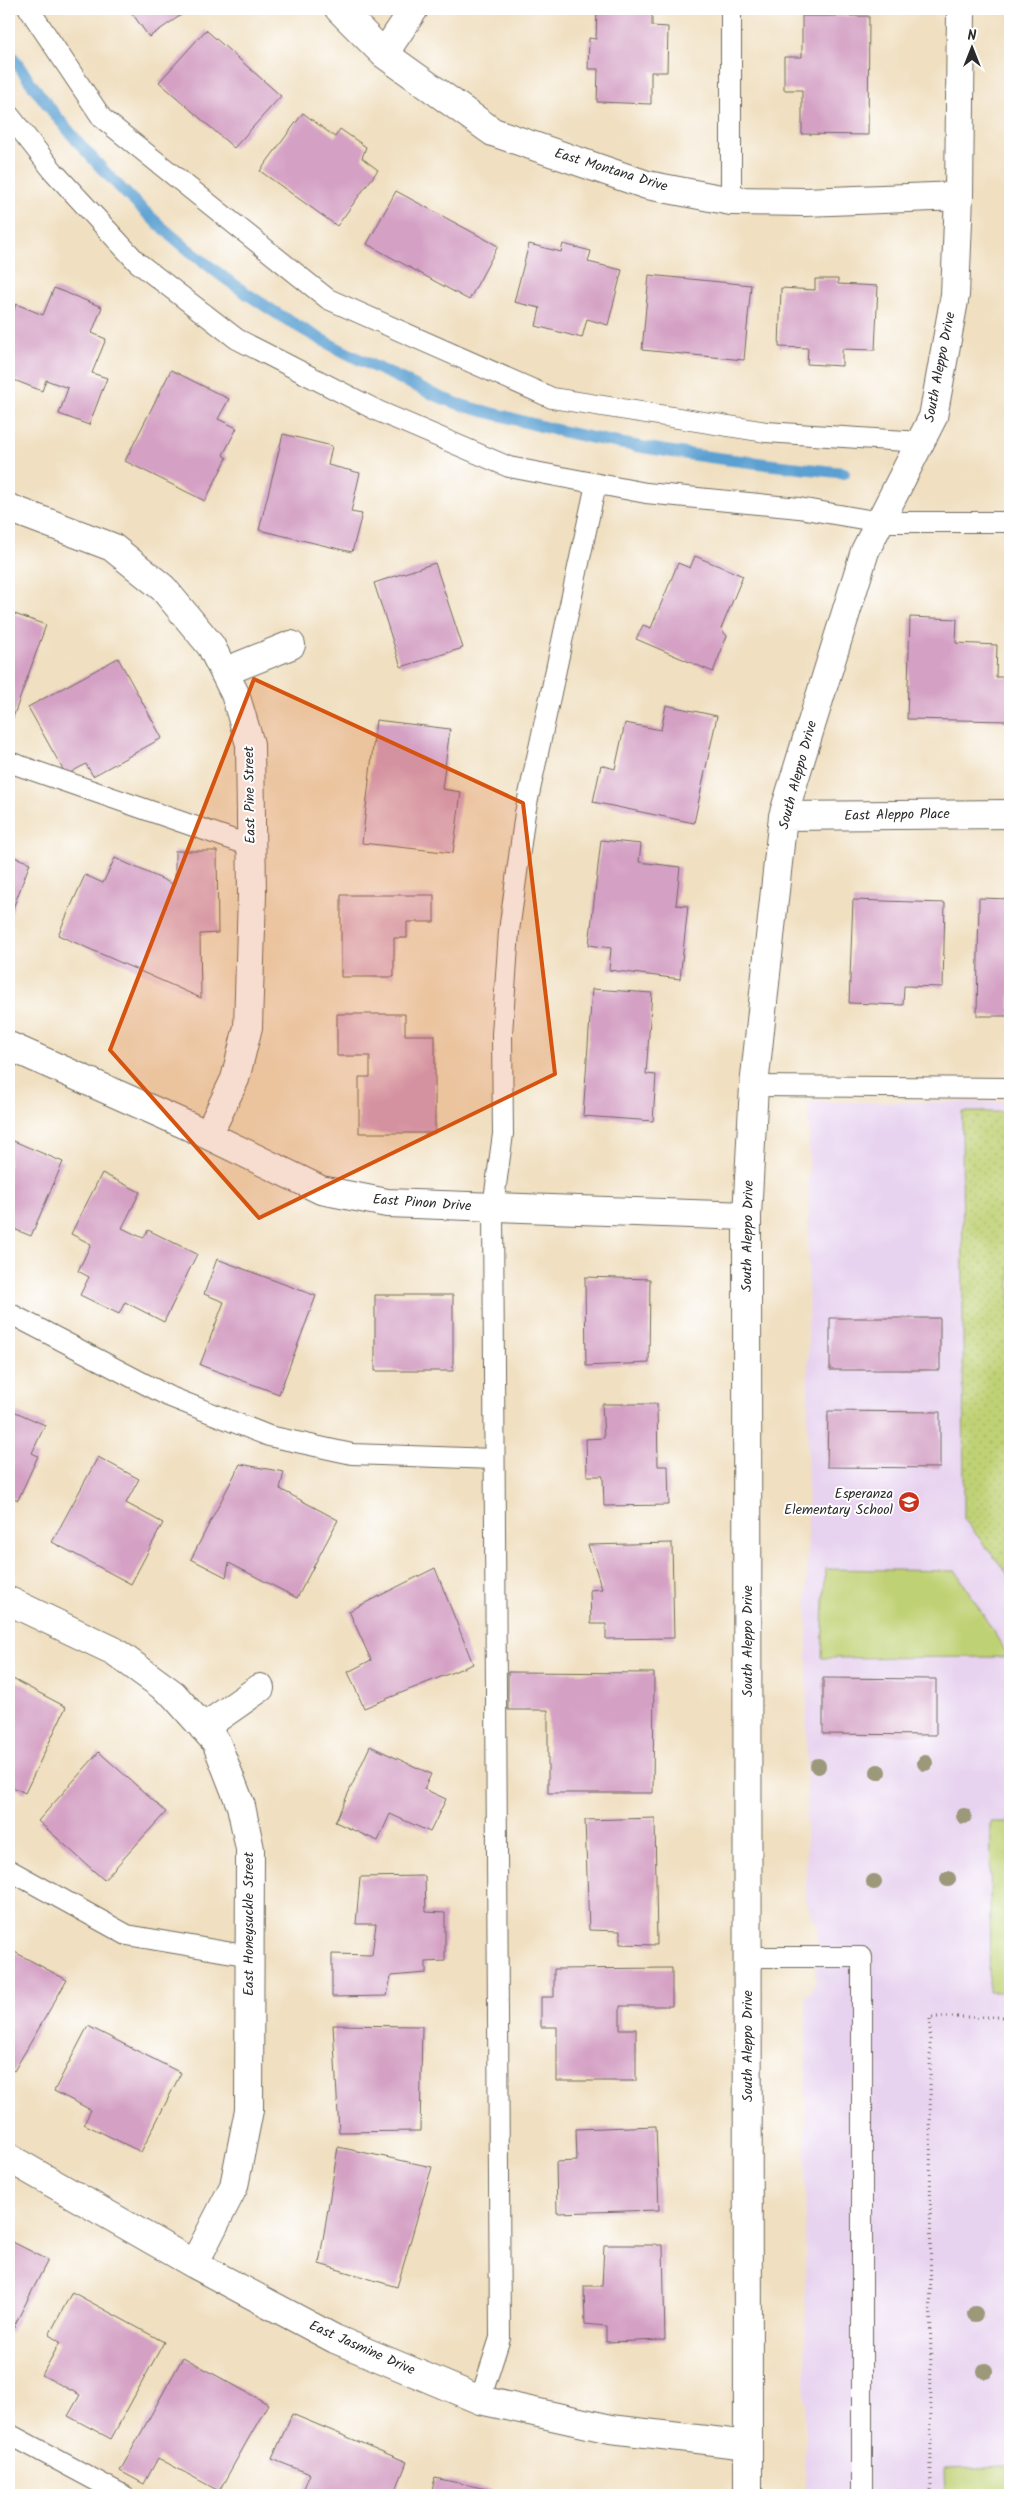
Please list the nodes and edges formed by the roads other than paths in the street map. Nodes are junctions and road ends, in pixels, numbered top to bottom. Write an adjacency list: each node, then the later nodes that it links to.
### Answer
1 (29, 9): 10 (lane)
2 (339, 9): 6 (street, East Montana Drive)
3 (414, 9): 6 (street)
4 (731, 9): 9 (lane)
5 (961, 9): 8 (street, South Aleppo Drive)
6 (384, 54): 9 (street, East Montana Drive)
7 (11, 123): 11 (lane)
8 (959, 196): 9 (street, East Montana Drive); 10 (street, South Aleppo Drive)
9 (731, 201)
10 (921, 442): 13 (street, South Aleppo Drive)
11 (596, 484): 13 (lane); 25 (lane)
12 (9, 508): 16 (street, East Pine Street)
13 (880, 522): 14 (lane); 19 (street, South Aleppo Drive)
14 (1010, 522)
15 (291, 645): 16 (street)
16 (224, 672): 20 (street, East Pine Street)
17 (9, 762): 20 (lane)
18 (1010, 814): 19 (street, East Aleppo Place)
19 (783, 816): 22 (street, South Aleppo Drive)
20 (251, 846): 24 (street, East Pine Street)
21 (9, 1046): 24 (street, East Pinon Drive)
22 (754, 1086): 23 (lane); 26 (street, South Aleppo Drive)
23 (1010, 1088)
24 (208, 1135): 25 (street, East Pinon Drive)
25 (493, 1207): 26 (street, East Pinon Drive); 28 (lane)
26 (747, 1216): 34 (street, South Aleppo Drive)
27 (9, 1313): 28 (lane)
28 (494, 1459): 37 (lane)
29 (9, 1601): 31 (street, East Honeysuckle Street)
30 (260, 1688): 31 (street)
31 (203, 1728): 33 (street, East Honeysuckle Street)
32 (9, 1870): 33 (lane)
33 (250, 1956): 36 (street, East Honeysuckle Street)
34 (748, 1957): 39 (street, South Aleppo Drive); 42 (lane)
35 (9, 2158): 36 (street, East Jasmine Drive)
36 (194, 2264): 37 (street, East Jasmine Drive)
37 (480, 2400): 39 (street, East Jasmine Drive)
38 (9, 2434): 40 (lane)
39 (748, 2445): 41 (street, South Aleppo Drive)
40 (123, 2495)
41 (748, 2495)
42 (862, 2495)

